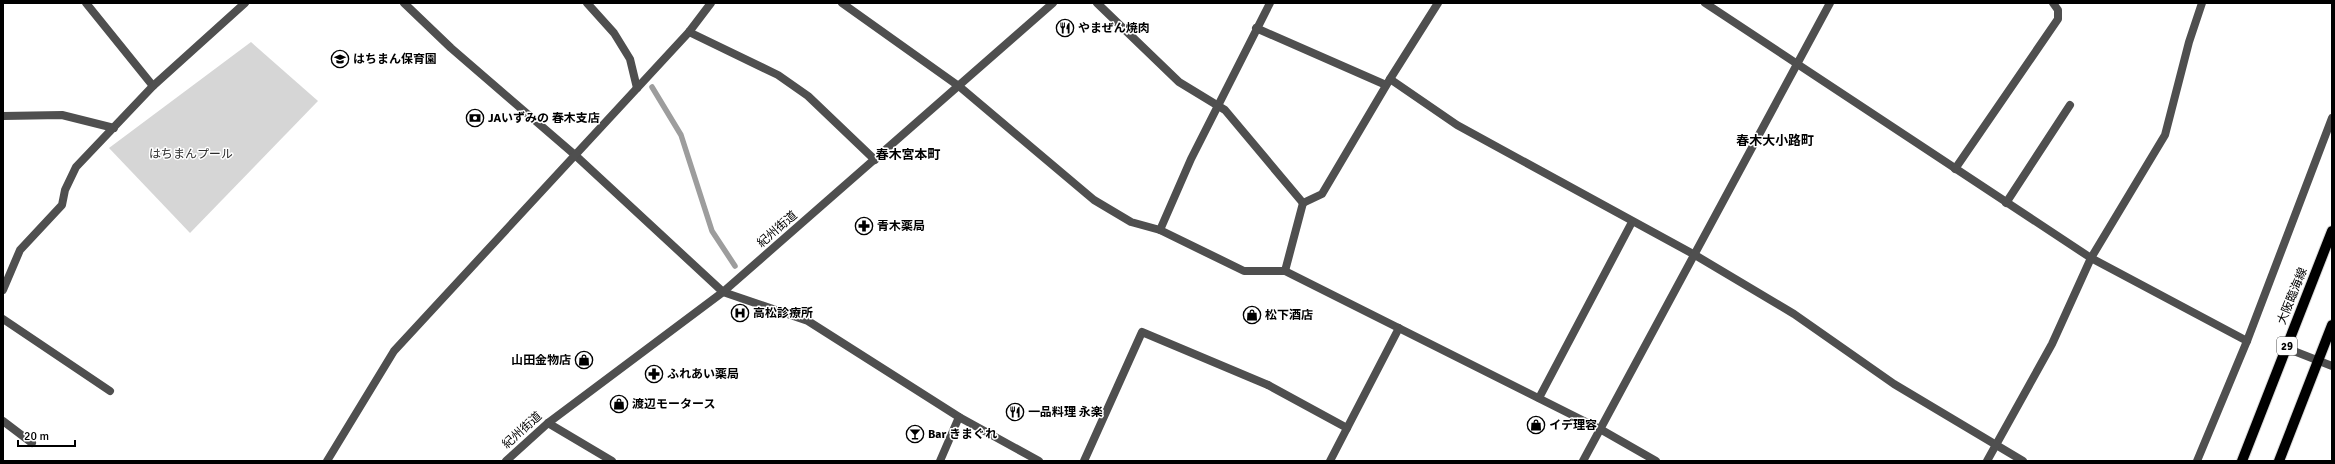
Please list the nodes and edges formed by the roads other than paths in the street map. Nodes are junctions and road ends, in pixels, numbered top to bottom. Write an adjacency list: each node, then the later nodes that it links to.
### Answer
1 (86, 3): 19 (street)
2 (245, 3): 19 (street)
3 (404, 3): 27 (street)
4 (587, 3): 21 (street)
5 (711, 3): 16 (street)
6 (842, 3): 20 (street)
7 (1053, 3): 20 (street, 紀州街道)
8 (1097, 3): 22 (street)
9 (1270, 3): 15 (street)
10 (1438, 3): 18 (street)
11 (1704, 3): 17 (street)
12 (1830, 3): 17 (street)
13 (2202, 3): 36 (street)
14 (2057, 5): 29 (street)
15 (1256, 28): 18 (street); 22 (street)
16 (689, 32): 21 (street); 28 (street)
17 (1797, 63): 29 (street); 35 (street)
18 (1388, 82): 30 (street); 32 (street)
19 (153, 86): 26 (street)
20 (960, 87): 28 (street, 紀州街道); 33 (street)
21 (637, 88): 27 (street)
22 (1218, 105): 30 (street); 33 (street)
23 (2070, 105): 31 (street)
24 (3, 116): 26 (street)
25 (2332, 118): 43 (street)
26 (114, 128): 38 (street)
27 (575, 155): 39 (street); 56 (street)
28 (875, 160): 39 (street, 紀州街道)
29 (1955, 169): 31 (street)
30 (1303, 203): 37 (street)
31 (2006, 203): 36 (street)
32 (1632, 222): 35 (street); 48 (street)
33 (1160, 230): 37 (street)
34 (2332, 231): 44 (main road, 大阪臨海線 / 29)
35 (1695, 255): 53 (street); 55 (street)
36 (2091, 258): 43 (street); 55 (street)
37 (1285, 271): 42 (street)
38 (3, 290)
39 (723, 292): 49 (street); 51 (street, 紀州街道)
40 (3, 319): 47 (street)
41 (2332, 325): 45 (main road)
42 (1399, 328): 48 (street); 52 (street)
43 (2247, 341): 67 (street)
44 (2286, 348): 45 (street); 68 (main road, 大阪臨海線 / 29)
45 (2318, 360): 46 (street); 69 (main road)
46 (2332, 366)
47 (110, 391)
48 (1539, 398): 53 (street)
49 (959, 417): 59 (street); 60 (street)
50 (3, 421): 54 (street)
51 (548, 423): 57 (street, 紀州街道); 58 (street)
52 (1347, 428): 61 (street); 62 (street)
53 (1600, 429): 63 (street); 64 (street)
54 (32, 443)
55 (1995, 446): 65 (street); 66 (street)
56 (327, 461)
57 (506, 461)
58 (612, 461)
59 (940, 461)
60 (1039, 461)
61 (1084, 461)
62 (1330, 461)
63 (1583, 461)
64 (1656, 461)
65 (1987, 461)
66 (2023, 461)
67 (2197, 461)
68 (2242, 461)
69 (2279, 461)

